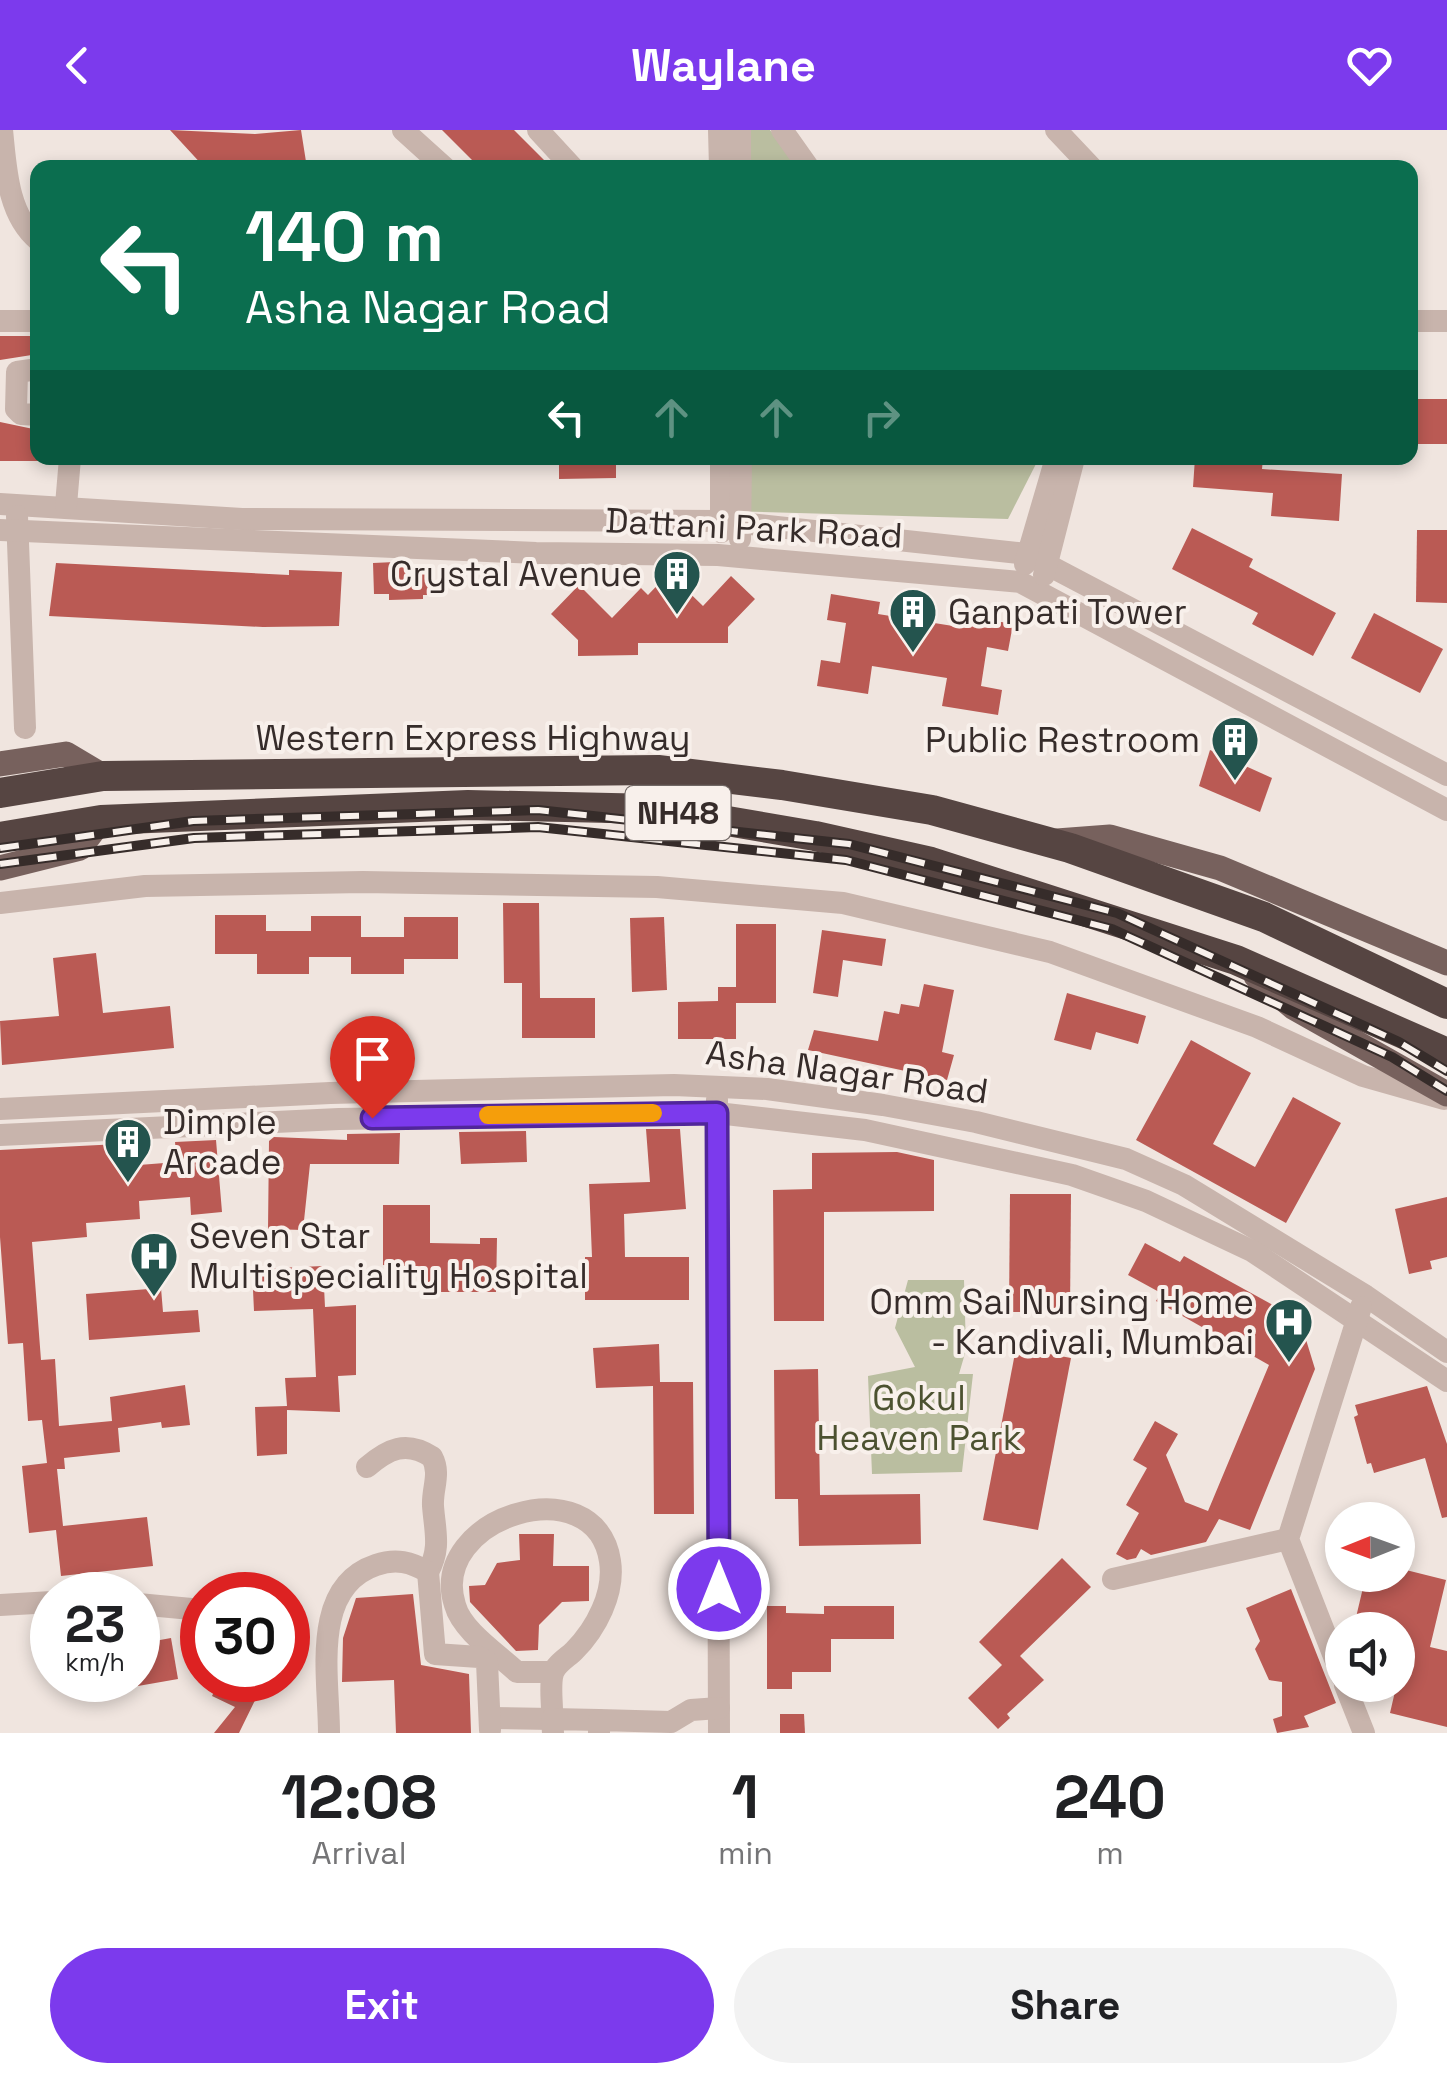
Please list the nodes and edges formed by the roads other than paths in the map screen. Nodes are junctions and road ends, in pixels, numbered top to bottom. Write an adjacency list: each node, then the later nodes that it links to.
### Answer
1 (2, 130): 14 (street)
2 (403, 130): 8 (street)
3 (538, 130): 9 (street)
4 (719, 130): 10 (street)
5 (740, 130): 11 (street)
6 (782, 130): 12 (street)
7 (1056, 130): 13 (street)
8 (437, 160)
9 (566, 160)
10 (720, 160)
11 (740, 160)
12 (803, 160)
13 (1084, 160)
14 (30, 230)
15 (30, 320): 17 (street)
16 (1447, 320): 18 (street)
17 (0, 321)
18 (1418, 321)
19 (30, 370): 20 (street)
20 (30, 414)
21 (69, 465): 27 (street)
22 (722, 465): 30 (street)
23 (740, 465): 30 (street)
24 (1055, 465): 36 (street)
25 (1071, 465): 36 (street)
26 (8, 504): 27 (street, Dattani Park Road); 31 (street)
27 (66, 506): 32 (street, Dattani Park Road)
28 (384, 517): 29 (street, Dattani Park Road); 32 (street, Dattani Park Road); 33 (street)
29 (536, 522): 30 (street, Dattani Park Road); 34 (street)
30 (731, 522): 35 (street); 36 (street, Dattani Park Road)
31 (9, 530): 32 (street, Dattani Park Road); 42 (street)
32 (241, 530): 33 (street, Dattani Park Road)
33 (383, 544): 34 (street, Dattani Park Road)
34 (536, 553): 35 (street, Dattani Park Road)
35 (729, 556): 37 (street, Dattani Park Road)
36 (1037, 557): 37 (street); 38 (street, Dattani Park Road)
37 (1030, 588): 39 (street, Dattani Park Road)
38 (1158, 621): 39 (street); 40 (street, Dattani Park Road)
39 (1146, 651): 41 (street, Dattani Park Road)
40 (1252, 671): 41 (street); 44 (street, Dattani Park Road)
41 (1237, 699): 47 (street, Dattani Park Road)
42 (25, 728)
43 (0, 764): 45 (main road)
44 (1447, 775)
45 (103, 776): 46 (highway, Western Express Highway / NH48); 50 (highway, Western Express Highway / NH48)
46 (0, 793)
47 (1447, 810)
48 (101, 820): 49 (highway, Western Express Highway / NH48); 51 (main road); 53 (highway, Western Express Highway / NH48)
49 (0, 837)
50 (1047, 842): 54 (main road); 55 (highway, Western Express Highway / NH48)
51 (0, 868)
52 (0, 903): 58 (street)
53 (1236, 960): 56 (highway, Western Express Highway / NH48); 58 (main road)
54 (1447, 963)
55 (1447, 1004)
56 (1436, 1047)
57 (718, 1087): 59 (street, Asha Nagar Road); 60 (street); 62 (street, Asha Nagar Road)
58 (1447, 1097)
59 (0, 1108)
60 (717, 1113): 61 (street, Asha Nagar Road); 63 (street, Asha Nagar Road); 75 (street)
61 (0, 1135)
62 (1366, 1296): 63 (street); 64 (street, Asha Nagar Road)
63 (1355, 1319): 65 (street, Asha Nagar Road); 67 (street)
64 (1447, 1352)
65 (1447, 1381)
66 (367, 1467): 68 (street)
67 (1288, 1539): 69 (street); 72 (street)
68 (428, 1572): 76 (street); 80 (street)
69 (1113, 1579)
70 (30, 1603): 71 (street)
71 (0, 1605)
72 (1325, 1634)
73 (554, 1672): 73 (street); 77 (street)
74 (1352, 1702): 82 (street)
75 (719, 1708): 79 (street); 81 (street)
76 (490, 1725): 77 (street)
77 (553, 1726): 78 (street)
78 (599, 1726): 79 (street)
79 (678, 1727)
80 (329, 1733)
81 (719, 1733)
82 (1364, 1733)

